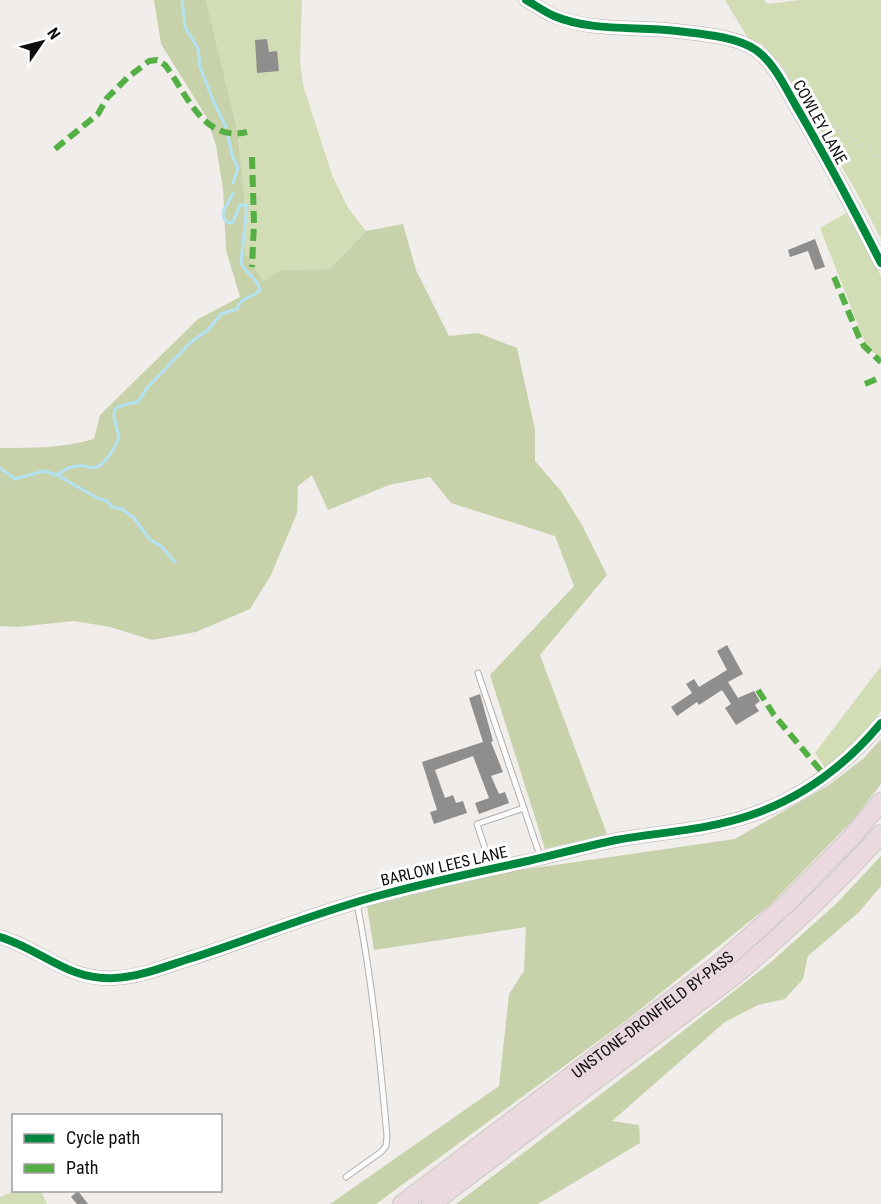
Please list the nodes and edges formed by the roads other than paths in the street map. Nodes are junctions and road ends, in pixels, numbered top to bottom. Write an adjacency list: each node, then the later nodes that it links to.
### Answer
1 (526, 0): 2 (street, COWLEY LANE)
2 (881, 263)
3 (478, 674): 6 (lane)
4 (881, 723): 8 (street, BARLOW LEES LANE)
5 (881, 802): 13 (highway, UNSTONE-DRONFIELD BY-PASS)
6 (524, 808): 8 (lane); 9 (lane)
7 (881, 834): 14 (highway, UNSTONE-DRONFIELD BY-PASS)
8 (541, 858): 9 (street, BARLOW LEES LANE)
9 (492, 869): 10 (street, BARLOW LEES LANE)
10 (356, 902): 11 (street, BARLOW LEES LANE); 12 (lane)
11 (0, 937)
12 (346, 1177)
13 (402, 1204)
14 (431, 1204)

